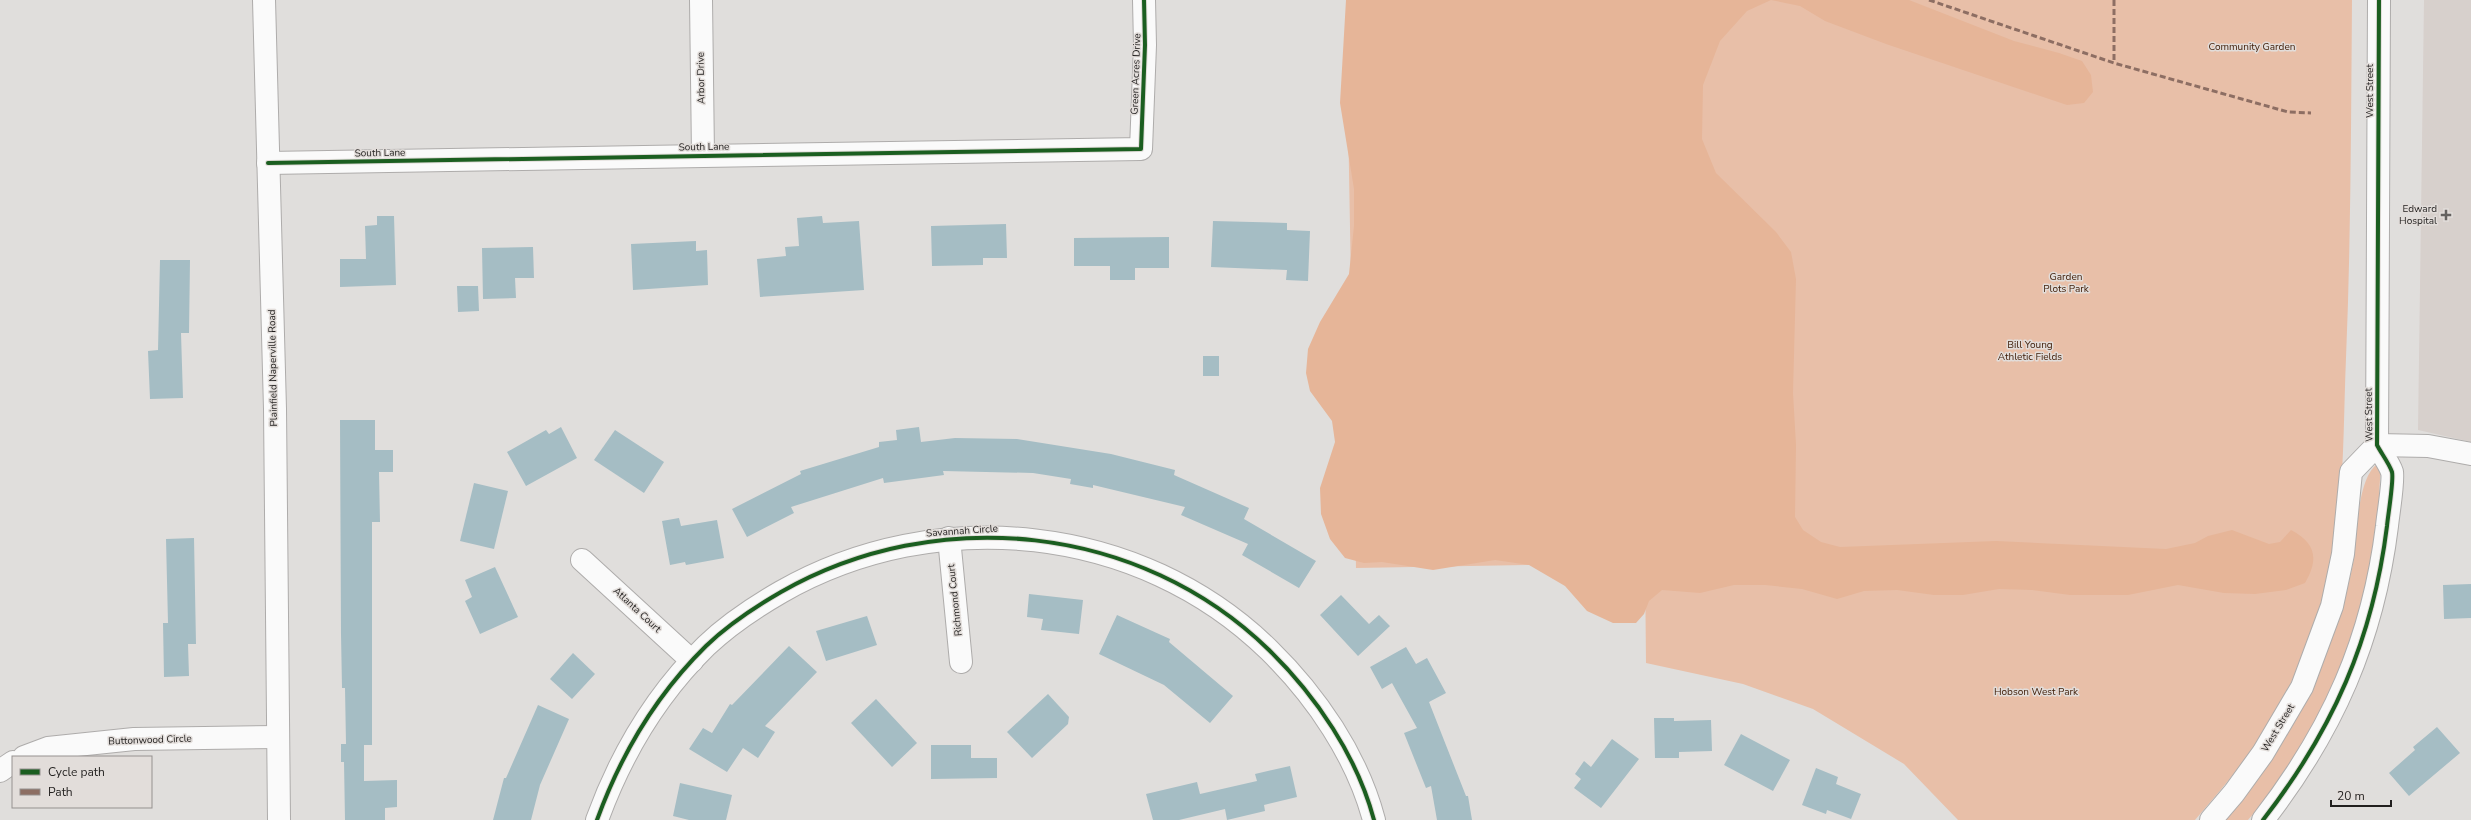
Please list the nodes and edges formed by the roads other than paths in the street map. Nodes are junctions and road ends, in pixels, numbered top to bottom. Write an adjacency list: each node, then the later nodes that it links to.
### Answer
1 (264, 0): 7 (street, Plainfield Naperville Road)
2 (701, 0): 6 (street, Arbor Drive)
3 (1144, 0): 5 (street, Green Acres Drive)
4 (2379, 0): 8 (street, West Street)
5 (1141, 149): 6 (street, South Lane)
6 (702, 155): 7 (street, South Lane)
7 (268, 163): 14 (street, Plainfield Naperville Road)
8 (2377, 445): 9 (street); 21 (street, West Street); 22 (street, West Street)
9 (2471, 454)
10 (949, 538): 12 (street, Savannah Circle); 13 (street, Richmond Court); 20 (street, Savannah Circle)
11 (582, 560): 12 (street, Atlanta Court)
12 (692, 661): 19 (street, Savannah Circle)
13 (961, 662)
14 (277, 737): 15 (street, Buttonwood Circle); 18 (street, Plainfield Naperville Road)
15 (27, 756)
16 (12, 763): 17 (street)
17 (0, 771)
18 (279, 820)
19 (597, 820)
20 (1374, 820)
21 (2211, 820)
22 (2263, 820)

